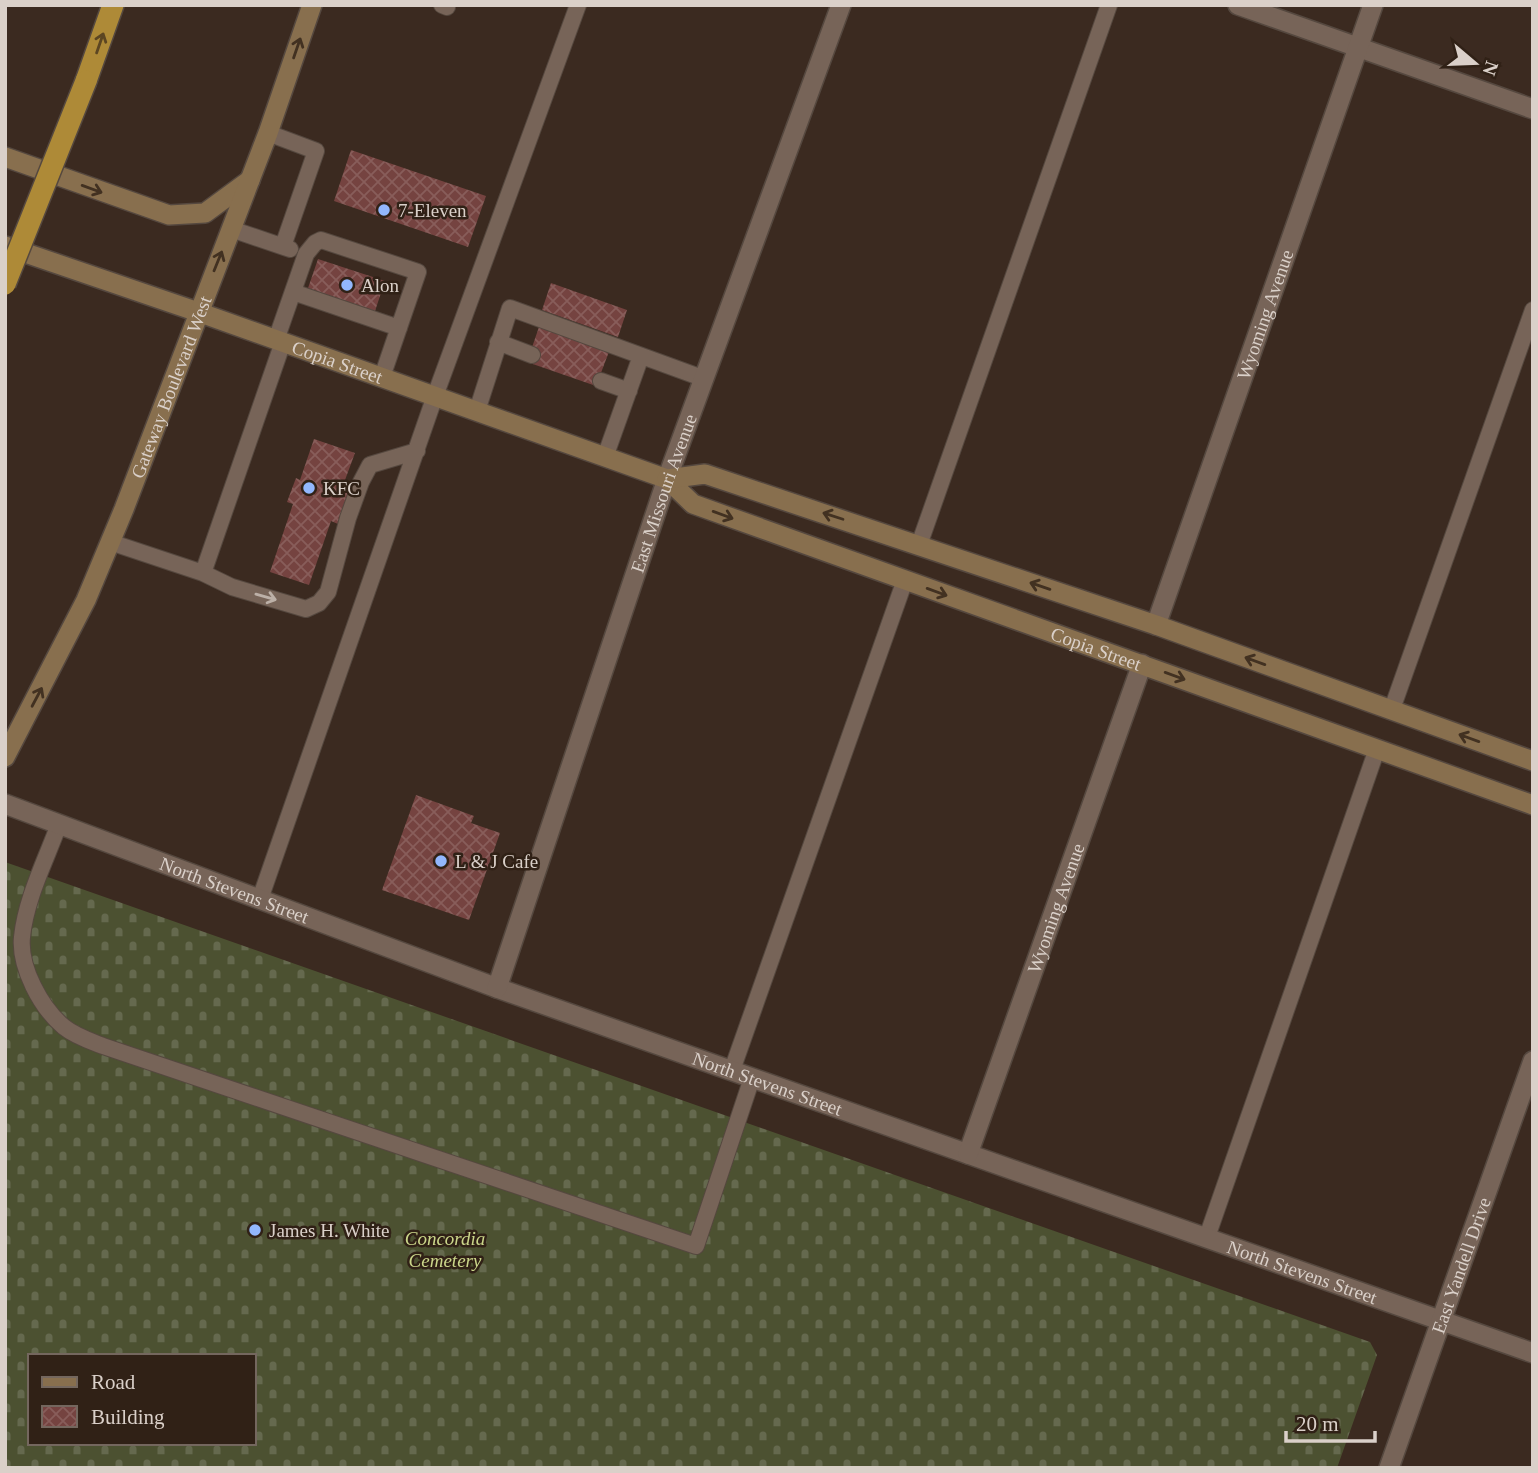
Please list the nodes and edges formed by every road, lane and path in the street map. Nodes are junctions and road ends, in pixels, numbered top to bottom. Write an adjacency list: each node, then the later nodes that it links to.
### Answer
1 (113, 5): 17 (highway, one-way to 1, bridge)
2 (312, 5): 10 (main road, Gateway Boulevard West, one-way to 2)
3 (578, 5): 30 (lane)
4 (841, 5): 27 (street, East Missouri Avenue)
5 (1109, 5): 36 (lane)
6 (1238, 5): 8 (street)
7 (1373, 5): 8 (street, Wyoming Avenue)
8 (1359, 48): 9 (street); 39 (street, Wyoming Avenue)
9 (1533, 109)
10 (268, 133): 12 (main road, Gateway Boulevard West); 15 (lane)
11 (5, 157): 12 (main road, one-way to 12)
12 (250, 180): 13 (main road, Gateway Boulevard West)
13 (231, 229): 15 (lane); 20 (main road, Gateway Boulevard West, one-way to 13)
14 (5, 246): 20 (main road, Copia Street)
15 (283, 246): 16 (lane)
16 (306, 254): 18 (lane); 21 (lane)
17 (5, 284)
18 (293, 292): 21 (lane); 22 (lane)
19 (1533, 310): 41 (lane)
20 (198, 312): 22 (main road, Copia Street); 35 (main road, Gateway Boulevard West)
21 (399, 328): 26 (lane)
22 (280, 341): 26 (main road, Copia Street); 37 (lane)
23 (498, 342): 24 (lane); 25 (lane); 31 (lane)
24 (531, 355)
25 (641, 356): 27 (lane); 29 (lane)
26 (382, 377): 30 (main road, Copia Street)
27 (705, 379): 34 (street, East Missouri Avenue)
28 (601, 381): 29 (lane)
29 (629, 391): 33 (lane)
30 (435, 396): 31 (main road, Copia Street); 32 (lane)
31 (477, 411): 33 (main road, Copia Street)
32 (416, 451): 37 (lane, one-way to 32); 48 (lane)
33 (606, 457): 34 (main road, Copia Street)
34 (667, 479): 36 (main road, Copia Street, one-way to 34); 38 (main road, Copia Street, one-way to 38); 49 (street, East Missouri Avenue)
35 (110, 542): 37 (lane); 43 (main road, Gateway Boulevard West, one-way to 35)
36 (919, 545): 39 (main road, Copia Street, one-way to 36)
37 (203, 573)
38 (905, 580): 40 (main road, Copia Street, one-way to 40); 51 (lane)
39 (1156, 625): 41 (main road, Copia Street, one-way to 39)
40 (1142, 664): 42 (main road, Copia Street, one-way to 42); 53 (street, Wyoming Avenue)
41 (1392, 709): 44 (main road, Copia Street, one-way to 41)
42 (1377, 749): 46 (main road, Copia Street); 54 (lane)
43 (5, 757)
44 (1533, 761)
45 (5, 804): 47 (street, North Stevens Street)
46 (1533, 806)
47 (59, 824): 48 (street, North Stevens Street); 52 (lane)
48 (260, 899): 49 (street, North Stevens Street)
49 (497, 988): 51 (street, North Stevens Street)
50 (1533, 1061): 55 (street, East Yandell Drive)
51 (732, 1070): 52 (street, North Stevens Street)
52 (752, 1078): 53 (street, North Stevens Street)
53 (968, 1154): 54 (street, North Stevens Street)
54 (1207, 1237): 55 (street, North Stevens Street)
55 (1441, 1321): 56 (street, North Stevens Street); 57 (street, East Yandell Drive)
56 (1533, 1353)
57 (1389, 1468)

